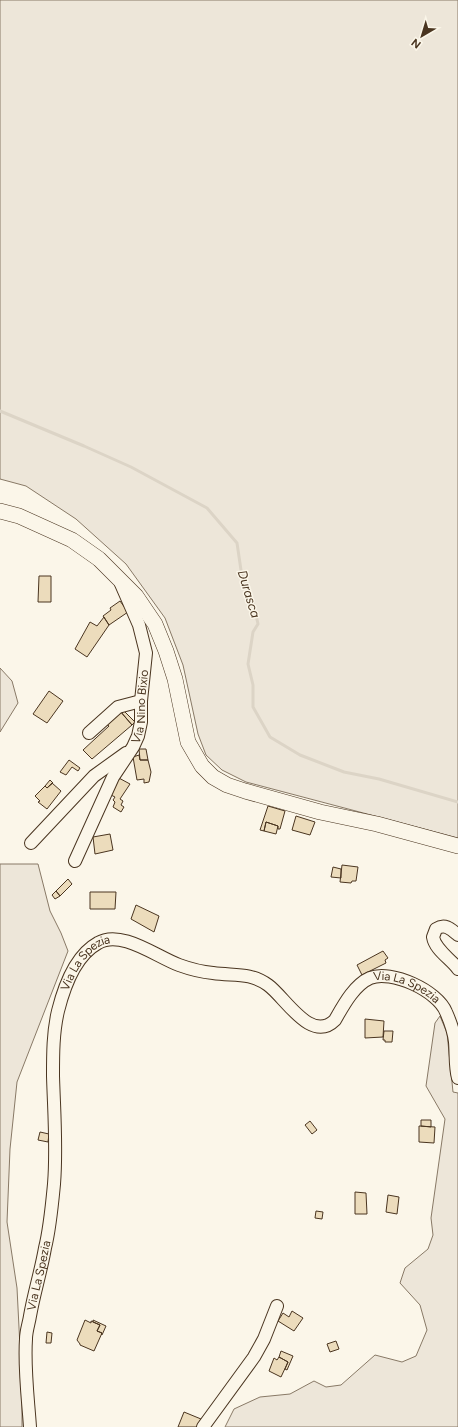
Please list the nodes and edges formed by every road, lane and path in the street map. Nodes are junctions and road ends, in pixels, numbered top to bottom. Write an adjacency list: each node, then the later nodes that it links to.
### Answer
1 (0, 511): 2 (main road)
2 (118, 577): 3 (street, Via Nino Bixio); 9 (main road)
3 (141, 700): 4 (street); 5 (street, Via Nino Bixio)
4 (89, 733)
5 (133, 747): 7 (street, Via Nino Bixio); 8 (street)
6 (105, 813): 7 (street, Via Nino Bixio)
7 (89, 828): 10 (street, Via Nino Bixio)
8 (31, 843)
9 (458, 846)
10 (74, 861)
11 (458, 935): 12 (street)
12 (458, 969)
13 (458, 1078): 15 (street, Via La Spezia)
14 (277, 1306): 16 (street)
15 (30, 1427)
16 (203, 1427)

